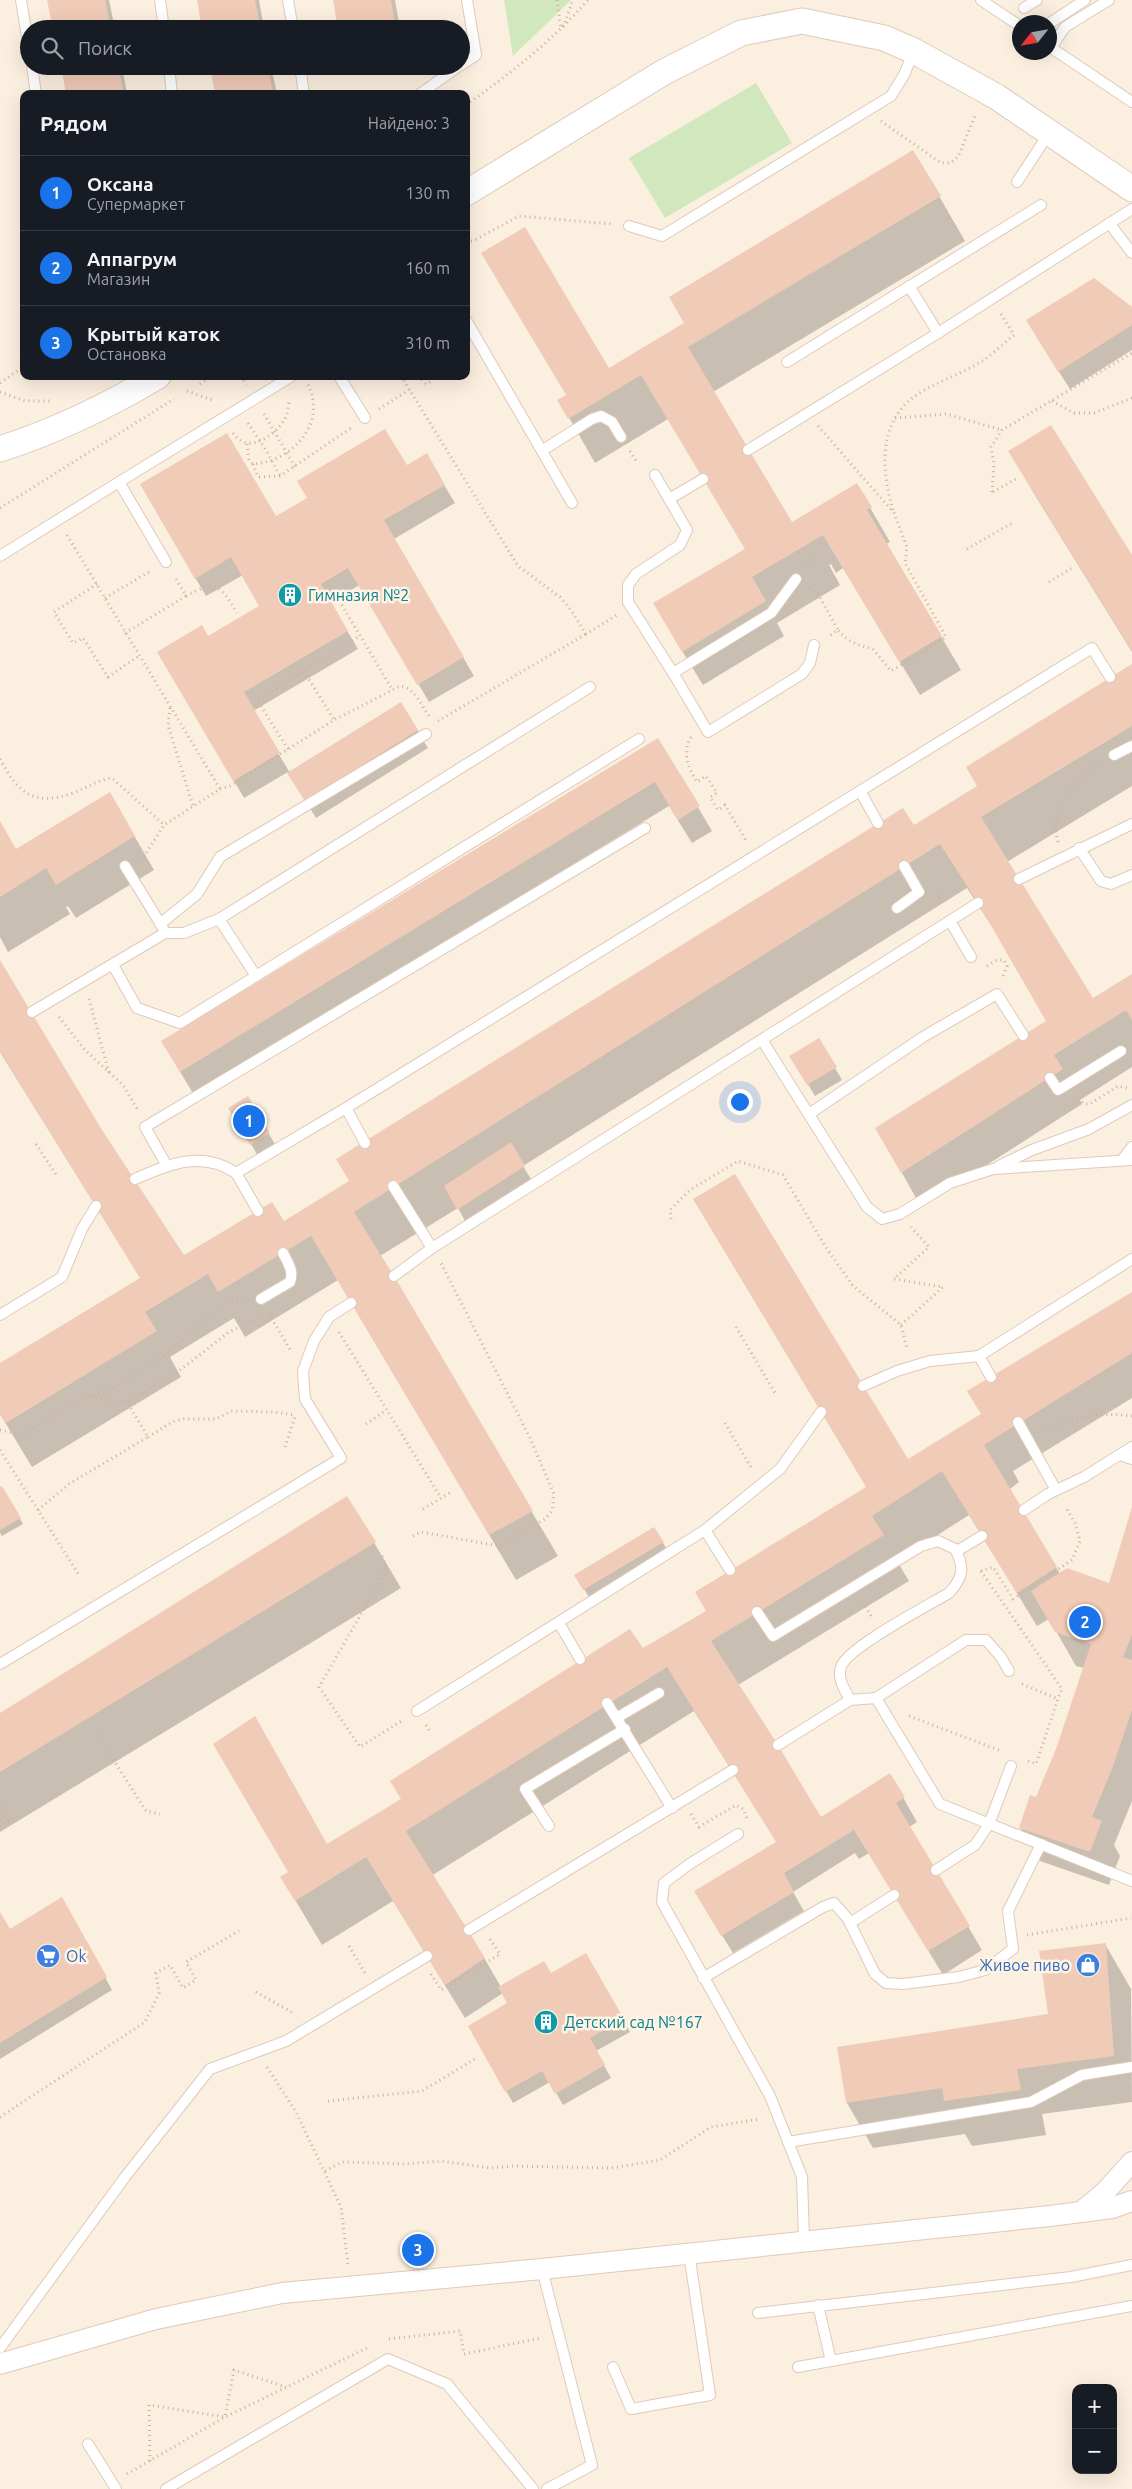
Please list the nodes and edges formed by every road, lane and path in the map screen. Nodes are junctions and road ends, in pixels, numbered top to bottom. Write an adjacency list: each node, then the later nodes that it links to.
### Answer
1 (21, 0): 14 (lane)
2 (160, 0): 15 (lane)
3 (288, 0): 16 (lane)
4 (467, 0): 22 (lane)
5 (557, 0): 18 (path)
6 (572, 0): 18 (path)
7 (588, 0): 18 (path)
8 (981, 0): 17 (lane)
9 (1036, 0): 12 (lane)
10 (1085, 0): 13 (lane)
11 (1109, 0): 19 (lane)
12 (1024, 8)
13 (1057, 18)
14 (24, 20)
15 (163, 20)
16 (291, 20)
17 (1012, 21)
18 (562, 30): 31 (path)
19 (1057, 38)
20 (914, 51): 33 (lane); 35 (street); 38 (street)
21 (1057, 52): 32 (lane)
22 (470, 59)
23 (33, 75): 27 (lane)
24 (170, 75): 28 (lane)
25 (301, 75): 29 (lane)
26 (447, 75): 30 (lane)
27 (35, 90)
28 (172, 90)
29 (303, 90)
30 (426, 90)
31 (470, 102)
32 (1132, 102)
33 (868, 110): 34 (path); 42 (lane)
34 (975, 116)
35 (1049, 133): 36 (lane); 37 (street)
36 (1018, 182)
37 (1132, 190)
38 (470, 191)
39 (1041, 205): 45 (lane)
40 (1132, 208): 41 (lane)
41 (1109, 223): 44 (lane); 46 (lane)
42 (629, 226): 43 (path)
43 (470, 241)
44 (1132, 253)
45 (909, 286): 48 (lane); 50 (lane)
46 (991, 299): 48 (lane); 73 (path)
47 (470, 327): 83 (lane)
48 (938, 333): 71 (lane)
49 (1132, 353): 68 (path)
50 (787, 362)
51 (20, 369): 61 (path)
52 (151, 380): 82 (street)
53 (206, 380): 62 (path)
54 (285, 380): 70 (lane)
55 (287, 380): 77 (path)
56 (306, 380): 85 (path)
57 (341, 380): 72 (lane)
58 (403, 380): 63 (path)
59 (422, 380): 60 (path)
60 (433, 380)
61 (0, 383)
62 (200, 384)
63 (409, 390): 72 (path); 116 (path)
64 (0, 392): 69 (path)
65 (187, 392): 70 (path)
66 (1132, 398): 68 (path)
67 (174, 399): 96 (path)
68 (1052, 400): 76 (path)
69 (60, 401)
70 (237, 410): 93 (lane)
71 (808, 413): 84 (lane); 97 (path)
72 (365, 418): 88 (path)
73 (895, 418): 76 (path); 97 (path)
74 (267, 420): 77 (path)
75 (252, 429): 80 (path)
76 (1002, 430): 92 (path)
77 (274, 431): 80 (path); 85 (path)
78 (236, 437): 81 (path)
79 (621, 437): 83 (lane)
80 (260, 441): 81 (path); 86 (path)
81 (247, 444): 87 (path)
82 (0, 449)
83 (542, 450): 95 (lane)
84 (748, 450)
85 (287, 452): 86 (path); 88 (path)
86 (272, 460): 87 (path); 90 (path)
87 (253, 464): 90 (path)
88 (295, 466): 90 (path)
89 (655, 475): 94 (lane)
90 (280, 476)
91 (703, 479): 94 (lane)
92 (1016, 479)
93 (120, 482): 98 (lane); 102 (lane)
94 (669, 499): 112 (lane)
95 (572, 503)
96 (0, 508)
97 (894, 513): 114 (path)
98 (58, 520): 101 (lane); 107 (path)
99 (1012, 523): 100 (path)
100 (967, 549)
101 (0, 556)
102 (166, 562): 111 (path)
103 (1072, 568): 106 (path)
104 (174, 575): 110 (path)
105 (796, 579): 121 (lane)
106 (1049, 582)
107 (96, 584): 111 (path); 119 (path)
108 (334, 592): 117 (path)
109 (818, 594): 114 (path)
110 (186, 596): 113 (path); 115 (path)
111 (105, 598): 115 (path)
112 (630, 606): 116 (path); 121 (lane)
113 (237, 613)
114 (838, 630): 118 (path)
115 (125, 633): 119 (path)
116 (586, 634): 124 (path)
117 (360, 636): 120 (path); 124 (path)
118 (814, 645): 127 (lane)
119 (139, 656): 125 (path)
120 (304, 671): 126 (path); 131 (path)
121 (673, 673): 127 (lane)
122 (1110, 677): 136 (lane)
123 (590, 687): 152 (lane)
124 (392, 689): 126 (path)
125 (170, 707): 135 (path); 137 (path)
126 (334, 720): 131 (path)
127 (703, 724): 142 (path)
128 (426, 734): 154 (lane)
129 (639, 739): 159 (lane)
130 (1132, 746): 132 (lane)
131 (288, 749): 135 (path)
132 (1114, 755)
133 (0, 759): 140 (path)
134 (1094, 765): 144 (path)
135 (220, 789): 137 (path)
136 (860, 792): 138 (lane); 172 (lane)
137 (193, 806): 140 (path)
138 (878, 823)
139 (1132, 824): 143 (lane)
140 (164, 825): 148 (path)
141 (645, 828): 174 (lane)
142 (745, 838)
143 (1079, 848): 144 (lane); 147 (lane)
144 (1061, 857): 149 (lane)
145 (126, 866): 148 (lane)
146 (904, 866): 151 (lane)
147 (1132, 875)
148 (132, 876): 154 (lane)
149 (1019, 878)
150 (978, 903): 153 (lane)
151 (897, 908)
152 (220, 918): 155 (lane); 159 (lane)
153 (950, 921): 156 (lane); 165 (lane)
154 (160, 924): 155 (lane)
155 (165, 933): 158 (lane)
156 (972, 956)
157 (994, 962): 161 (path)
158 (113, 965): 159 (lane); 160 (lane)
159 (256, 976)
160 (81, 984): 162 (lane); 167 (path)
161 (997, 994): 164 (lane); 173 (lane)
162 (50, 1002): 163 (lane); 167 (path)
163 (32, 1012)
164 (1023, 1036)
165 (762, 1040): 173 (lane); 189 (lane)
166 (1121, 1051): 168 (lane)
167 (110, 1073): 174 (path)
168 (1050, 1078)
169 (1114, 1089): 170 (path)
170 (1094, 1102)
171 (1132, 1104): 180 (lane)
172 (346, 1108): 175 (lane); 181 (lane)
173 (809, 1114): 187 (lane)
174 (145, 1127): 179 (lane)
175 (365, 1143)
176 (36, 1144): 182 (path)
177 (1132, 1147): 178 (lane)
178 (1127, 1160): 180 (lane)
179 (167, 1166): 181 (lane); 183 (lane)
180 (993, 1169): 187 (lane)
181 (236, 1173): 186 (lane)
182 (57, 1176)
183 (135, 1179)
184 (393, 1186): 189 (lane)
185 (96, 1206): 196 (lane)
186 (258, 1210)
187 (900, 1214): 199 (path)
188 (671, 1219): 199 (path)
189 (432, 1248): 192 (lane); 233 (path)
190 (283, 1253): 193 (lane)
191 (1132, 1259): 202 (lane)
192 (394, 1276)
193 (260, 1299): 207 (path)
194 (351, 1303): 197 (lane)
195 (269, 1314): 209 (path)
196 (0, 1315)
197 (329, 1317): 208 (lane); 210 (path)
198 (274, 1322): 201 (path)
199 (901, 1326): 203 (path)
200 (736, 1327): 206 (path)
201 (282, 1335)
202 (979, 1356): 203 (lane); 204 (lane)
203 (911, 1367): 205 (lane)
204 (991, 1377)
205 (863, 1386)
206 (774, 1393)
207 (90, 1396): 209 (path); 217 (path)
208 (305, 1399): 212 (path); 244 (lane)
209 (126, 1402): 218 (path)
210 (385, 1411): 216 (path); 228 (path)
211 (822, 1412): 232 (lane)
212 (296, 1416): 218 (path); 220 (path)
213 (1132, 1416): 219 (path)
214 (1018, 1422): 219 (lane)
215 (724, 1423): 225 (path)
216 (366, 1424)
217 (0, 1430)
218 (148, 1437): 229 (path)
219 (1028, 1440): 226 (lane)
220 (285, 1447)
221 (1132, 1447): 223 (lane)
222 (0, 1450): 229 (path)
223 (1120, 1455): 224 (lane); 226 (lane)
224 (1132, 1459)
225 (752, 1468)
226 (1056, 1490): 231 (lane); 238 (path)
227 (453, 1491): 228 (path)
228 (441, 1498): 230 (path)
229 (38, 1510): 239 (path)
230 (423, 1510)
231 (1024, 1510)
232 (705, 1530): 237 (lane); 242 (lane)
233 (413, 1536)
234 (982, 1536): 235 (lane)
235 (957, 1551): 241 (lane); 249 (lane)
236 (382, 1556): 255 (path)
237 (730, 1570)
238 (982, 1570)
239 (79, 1575)
240 (985, 1576): 248 (path)
241 (757, 1612)
242 (559, 1623): 243 (lane); 251 (lane)
243 (580, 1659)
244 (0, 1664)
245 (1009, 1672): 247 (lane); 248 (path)
246 (659, 1693): 252 (lane)
247 (876, 1698): 249 (lane); 267 (lane)
248 (1058, 1699): 259 (path)
249 (850, 1700): 257 (lane)
250 (607, 1703): 252 (lane)
251 (417, 1711)
252 (618, 1717): 254 (lane)
253 (920, 1720): 258 (path)
254 (625, 1728): 263 (lane); 269 (lane)
255 (384, 1732)
256 (97, 1734): 266 (path)
257 (778, 1745)
258 (1006, 1753)
259 (1022, 1759)
260 (1011, 1766): 267 (lane)
261 (733, 1770): 263 (lane)
262 (0, 1807): 268 (path)
263 (672, 1808): 276 (lane)
264 (729, 1808): 265 (path)
265 (691, 1813)
266 (160, 1814)
267 (989, 1824): 271 (lane); 272 (lane)
268 (0, 1825)
269 (549, 1826)
270 (738, 1834): 284 (lane)
271 (1041, 1844): 273 (lane); 280 (lane)
272 (936, 1870)
273 (1132, 1881)
274 (894, 1895): 277 (lane)
275 (1130, 1918): 280 (path)
276 (480, 1923): 278 (lane); 282 (path)
277 (850, 1923): 280 (lane); 284 (lane)
278 (469, 1930)
279 (239, 1931): 291 (path)
280 (1012, 1937)
281 (349, 1946): 283 (path)
282 (424, 1958): 306 (lane)
283 (368, 1978)
284 (704, 1978): 292 (lane)
285 (256, 1992): 286 (path)
286 (293, 2013)
287 (474, 2059): 290 (path)
288 (1132, 2067): 293 (lane)
289 (268, 2069): 295 (path)
290 (328, 2101)
291 (0, 2117)
292 (778, 2117): 293 (lane); 295 (path)
293 (788, 2142): 298 (lane)
294 (1132, 2162): 297 (street)
295 (325, 2171): 302 (path)
296 (1132, 2201): 297 (street)
297 (1081, 2212): 298 (street)
298 (804, 2240): 299 (street)
299 (689, 2253): 301 (street); 309 (lane)
300 (1132, 2265): 303 (lane)
301 (542, 2269): 308 (street); 317 (lane)
302 (349, 2270)
303 (818, 2305): 305 (lane); 307 (lane)
304 (1132, 2306): 307 (lane)
305 (758, 2313)
306 (0, 2348)
307 (831, 2361): 310 (lane)
308 (0, 2364)
309 (613, 2367)
310 (798, 2367)
311 (286, 2388): 313 (path)
312 (88, 2444): 314 (lane)
313 (150, 2462)
314 (116, 2489)
315 (166, 2489): 316 (lane)
316 (533, 2489)
317 (548, 2489)

